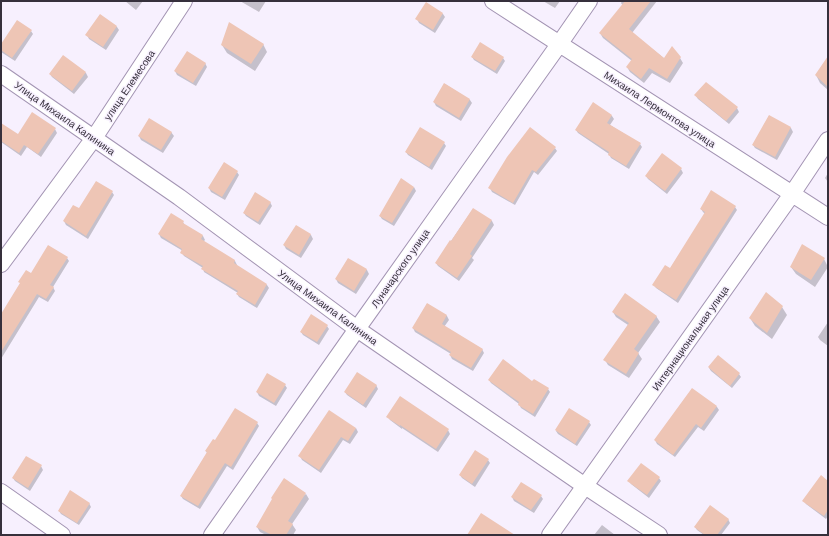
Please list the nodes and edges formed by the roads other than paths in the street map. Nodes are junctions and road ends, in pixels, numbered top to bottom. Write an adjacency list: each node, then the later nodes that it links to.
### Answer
1 (184, 1): 6 (street, улица Елемесова)
2 (493, 1): 4 (street, Михаила Лермонтова улица)
3 (589, 1): 4 (street, Луначарского улица)
4 (560, 44): 8 (street, Михаила Лермонтова улица); 11 (street, Луначарского улица)
5 (1, 74): 6 (street, Улица Михаила Калинина)
6 (94, 138): 10 (street, улица Елемесова); 11 (street, Улица Михаила Калинина)
7 (828, 140): 8 (street, Интернациональная улица)
8 (792, 194): 9 (street, Михаила Лермонтова улица); 12 (street, Интернациональная улица)
9 (828, 217)
10 (1, 264)
11 (357, 329): 12 (street, Улица Михаила Калинина); 15 (street, Луначарского улица)
12 (585, 486): 16 (street, Интернациональная улица); 17 (street, Улица Михаила Калинина)
13 (1, 492): 14 (street)
14 (62, 535)
15 (212, 535)
16 (550, 535)
17 (659, 535)

